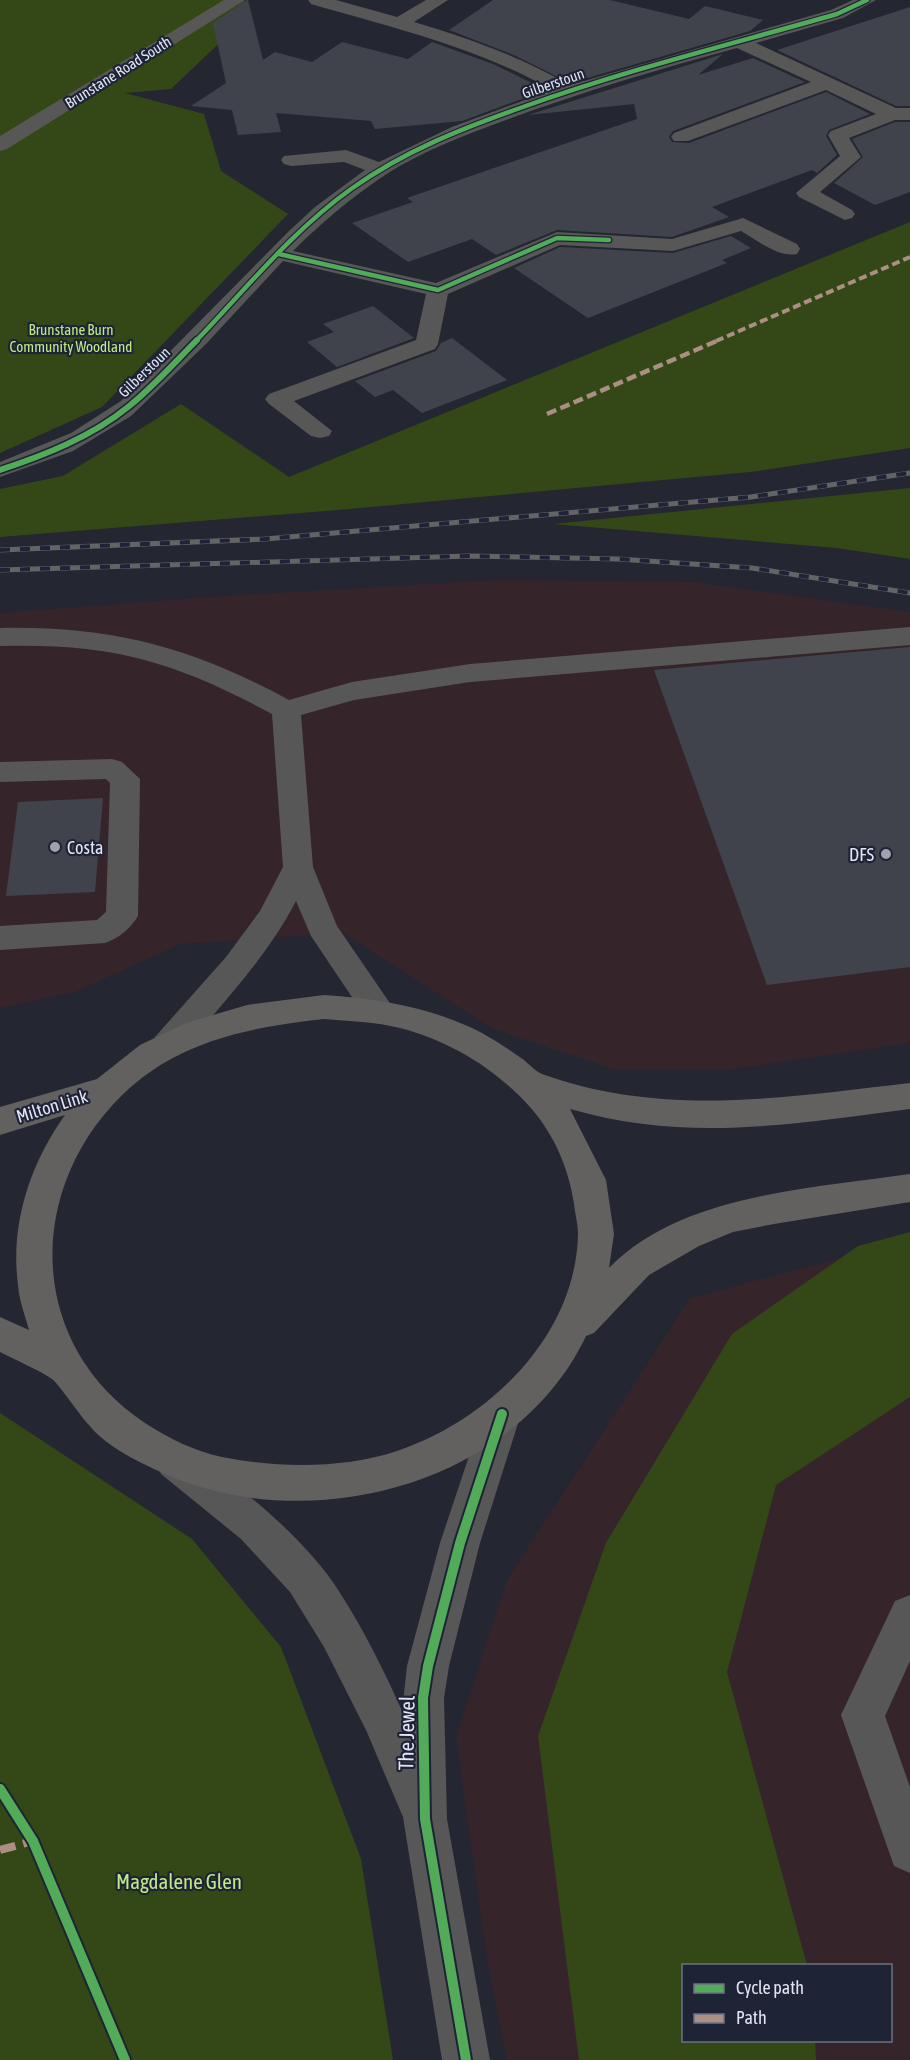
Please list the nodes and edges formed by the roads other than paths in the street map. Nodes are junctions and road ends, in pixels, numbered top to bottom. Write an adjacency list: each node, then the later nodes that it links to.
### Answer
1 (236, 0): 13 (street, Brunstane Road South)
2 (317, 0): 5 (street)
3 (439, 0): 6 (street)
4 (867, 0): 8 (street, Gilberstoun)
5 (355, 11): 6 (street); 7 (street)
6 (399, 24): 10 (street)
7 (331, 26)
8 (740, 42): 9 (street); 10 (street, Gilberstoun)
9 (827, 83): 11 (street); 12 (street)
10 (567, 91): 15 (street, Gilberstoun)
11 (902, 114): 16 (street)
12 (681, 137)
13 (0, 144)
14 (291, 160): 15 (street)
15 (380, 170): 18 (street, Gilberstoun)
16 (845, 214)
17 (789, 249): 19 (street)
18 (279, 254): 19 (street); 21 (street, Gilberstoun)
19 (438, 290): 20 (street)
20 (320, 431)
21 (0, 470)
22 (910, 636): 24 (street)
23 (0, 637): 24 (street)
24 (286, 710): 26 (street)
25 (0, 772): 27 (street)
26 (298, 867): 28 (street); 29 (street)
27 (0, 938)
28 (380, 1012): 29 (main road); 30 (main road)
29 (167, 1047): 31 (main road)
30 (530, 1084): 32 (main road); 36 (main road)
31 (105, 1091): 33 (main road, Milton Link); 37 (main road)
32 (910, 1096)
33 (0, 1121)
34 (910, 1188): 36 (main road)
35 (0, 1333): 37 (main road)
36 (571, 1333): 38 (main road)
37 (59, 1365): 39 (main road)
38 (502, 1414): 39 (main road); 41 (street, The Jewel)
39 (173, 1459): 41 (street, The Jewel)
40 (910, 1615): 42 (street)
41 (425, 1819): 43 (street, The Jewel)
42 (910, 1850)
43 (466, 2060)

